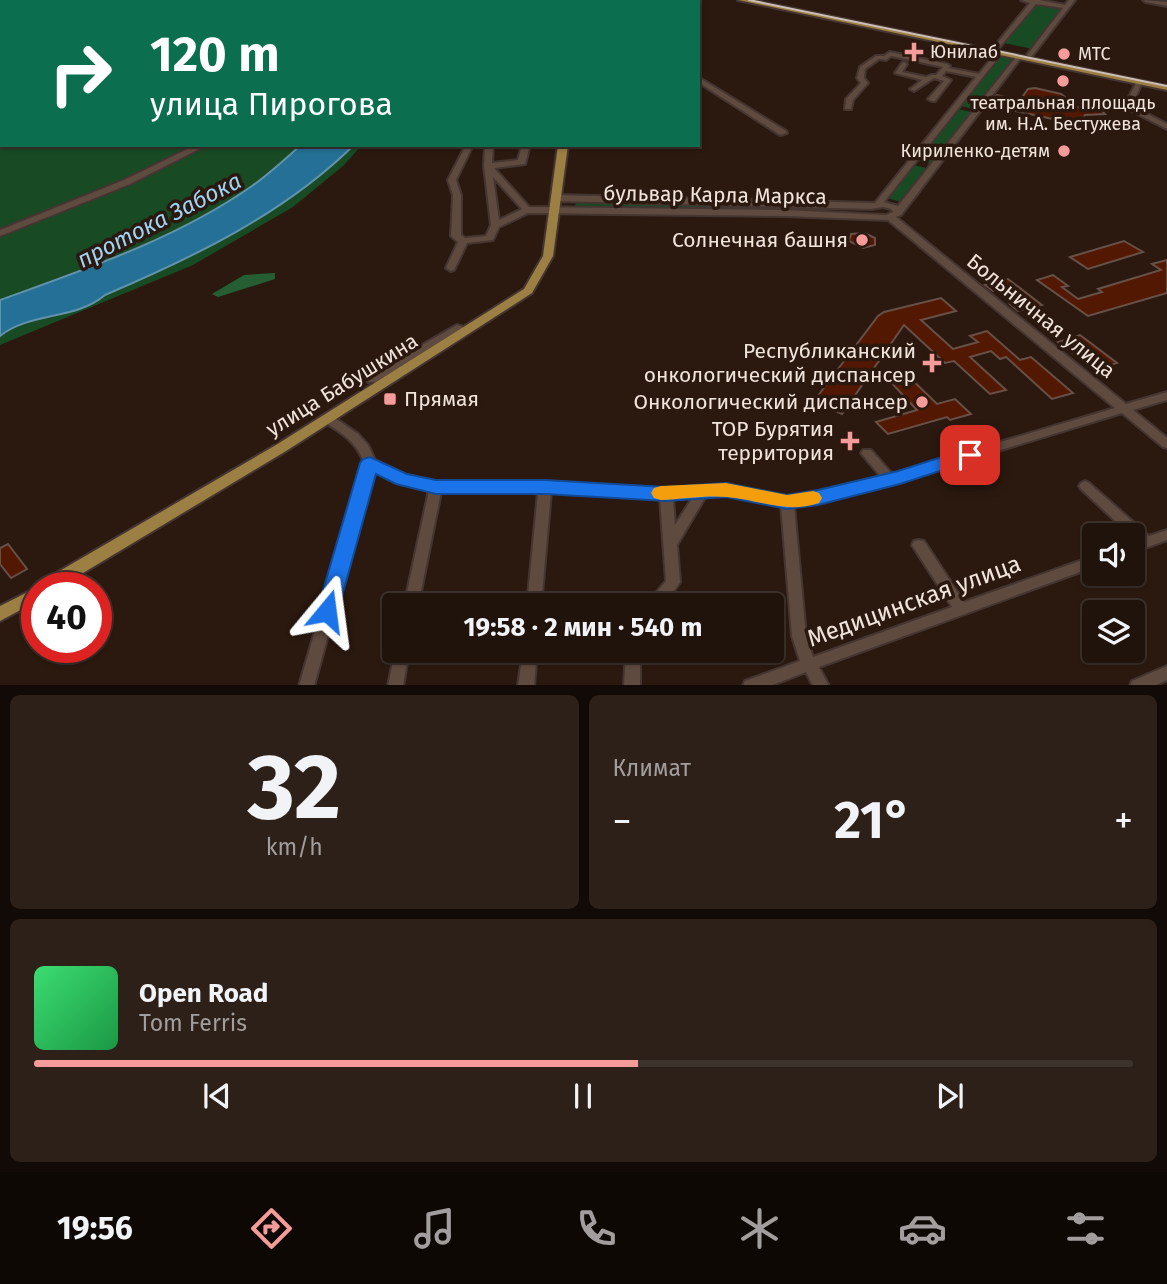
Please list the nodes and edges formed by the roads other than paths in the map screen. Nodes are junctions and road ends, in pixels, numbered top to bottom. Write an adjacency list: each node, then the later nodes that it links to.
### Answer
1 (741, 0): 9 (main road)
2 (760, 0): 9 (main road)
3 (1024, 0): 6 (street)
4 (1072, 0): 8 (street)
5 (1146, 0): 7 (street)
6 (1036, 1): 8 (street); 9 (street)
7 (1167, 4)
8 (1066, 7): 10 (street)
9 (998, 51): 10 (main road); 11 (main road); 15 (street)
10 (1030, 55): 18 (main road)
11 (1018, 58): 18 (main road); 24 (street)
12 (883, 59): 13 (street); 14 (street); 22 (street)
13 (904, 64): 14 (street); 17 (street)
14 (942, 72): 15 (street); 17 (street); 21 (street)
15 (980, 76): 23 (street)
16 (700, 80): 26 (street)
17 (929, 80): 20 (street)
18 (1141, 80): 19 (main road); 25 (street)
19 (1167, 86)
20 (914, 89)
21 (932, 99)
22 (848, 107)
23 (956, 107): 24 (street); 32 (street)
24 (976, 111): 34 (street)
25 (1167, 127)
26 (783, 133)
27 (199, 147): 42 (street)
28 (468, 147): 43 (street)
29 (489, 147): 33 (street)
30 (526, 147): 33 (street)
31 (563, 147): 36 (main road, улица Бабушкина)
32 (912, 161): 34 (street); 37 (street)
33 (488, 166): 38 (street); 41 (street)
34 (933, 167): 40 (street)
35 (739, 202): 36 (street, бульвар Карла Маркса); 37 (street, бульвар Карла Маркса); 39 (street)
36 (555, 204): 38 (street); 39 (street, бульвар Карла Маркса); 45 (main road, улица Бабушкина)
37 (875, 209): 39 (street, бульвар Карла Маркса); 40 (street)
38 (527, 210): 41 (street)
39 (740, 212)
40 (894, 214): 48 (street, Больничная улица)
41 (495, 225): 43 (street)
42 (0, 233)
43 (463, 241): 44 (street)
44 (451, 268)
45 (467, 331): 46 (street); 49 (main road, улица Бабушкина)
46 (372, 379)
47 (1167, 396): 48 (street)
48 (1123, 408): 50 (street, Больничная улица); 53 (street)
49 (328, 418): 52 (street); 65 (main road, улица Бабушкина)
50 (1167, 444)
51 (867, 453): 53 (street)
52 (370, 463): 55 (street); 77 (street)
53 (890, 480): 59 (street)
54 (1085, 485): 62 (street)
55 (436, 487): 56 (street); 66 (street)
56 (545, 487): 58 (street); 67 (street)
57 (702, 492): 58 (street); 59 (street); 61 (street)
58 (666, 494): 61 (street)
59 (787, 502): 75 (street)
60 (1167, 535): 62 (street)
61 (671, 541): 68 (street)
62 (1147, 542)
63 (919, 545): 70 (street)
64 (1082, 565): 70 (street, Медицинская улица)
65 (72, 572)
66 (414, 593)
67 (535, 593)
68 (664, 593)
69 (21, 602): 71 (main road)
70 (961, 609): 75 (street, Медицинская улица)
71 (0, 614)
72 (400, 663): 78 (street)
73 (529, 663): 79 (street)
74 (633, 663): 80 (street)
75 (808, 663): 81 (street, Медицинская улица); 82 (street)
76 (1161, 679): 83 (street)
77 (306, 685)
78 (395, 685)
79 (527, 685)
80 (632, 685)
81 (750, 685)
82 (822, 685)
83 (1137, 685)

